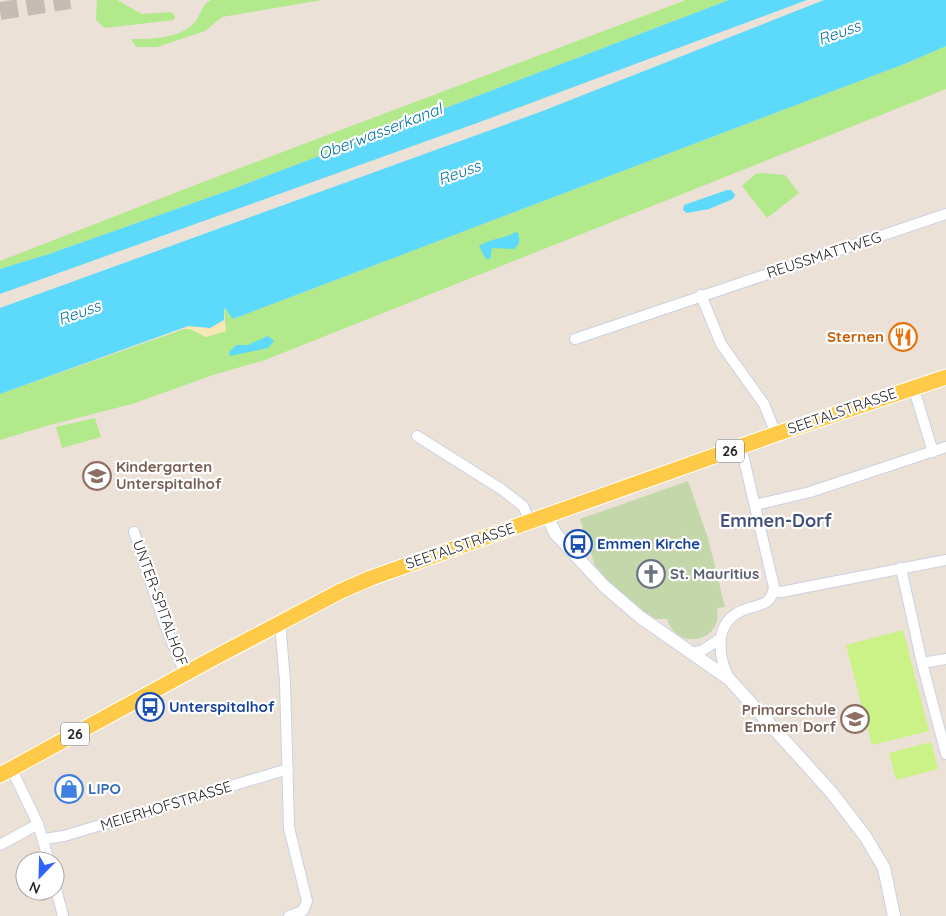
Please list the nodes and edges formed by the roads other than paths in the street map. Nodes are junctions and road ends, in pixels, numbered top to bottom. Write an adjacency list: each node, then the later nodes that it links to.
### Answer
1 (946, 214): 2 (street, REUSSMATTWEG)
2 (701, 295): 3 (street, REUSSMATTWEG); 6 (street)
3 (575, 339)
4 (946, 377): 5 (main road, SEETALSTRASSE / 26)
5 (913, 386): 6 (main road, SEETALSTRASSE / 26); 10 (street)
6 (776, 434): 8 (main road, SEETALSTRASSE / 26)
7 (417, 436): 13 (street)
8 (741, 447): 11 (street); 12 (main road, SEETALSTRASSE / 26)
9 (946, 447): 10 (street)
10 (933, 452): 11 (street)
11 (755, 505): 17 (street)
12 (547, 515): 13 (main road, SEETALSTRASSE / 26); 20 (street)
13 (530, 521): 18 (main road, SEETALSTRASSE / 26)
14 (134, 532): 23 (street, UNTER-SPITALHOF)
15 (946, 560): 16 (street)
16 (901, 568): 17 (street); 22 (street)
17 (773, 591): 19 (street)
18 (280, 623): 23 (main road, SEETALSTRASSE / 26); 26 (street)
19 (720, 639): 20 (street); 24 (street)
20 (692, 653): 24 (street)
21 (946, 659): 22 (street)
22 (922, 663): 25 (street)
23 (185, 674): 27 (main road, SEETALSTRASSE / 26)
24 (729, 679): 35 (street)
25 (946, 754)
26 (288, 769): 29 (street, MEIERHOFSTRASSE); 34 (street)
27 (6, 771): 28 (street)
28 (38, 824): 29 (street); 30 (street)
29 (44, 839): 31 (street)
30 (0, 845)
31 (47, 851)
32 (59, 901): 33 (street)
33 (63, 916)
34 (288, 916)
35 (894, 916)

